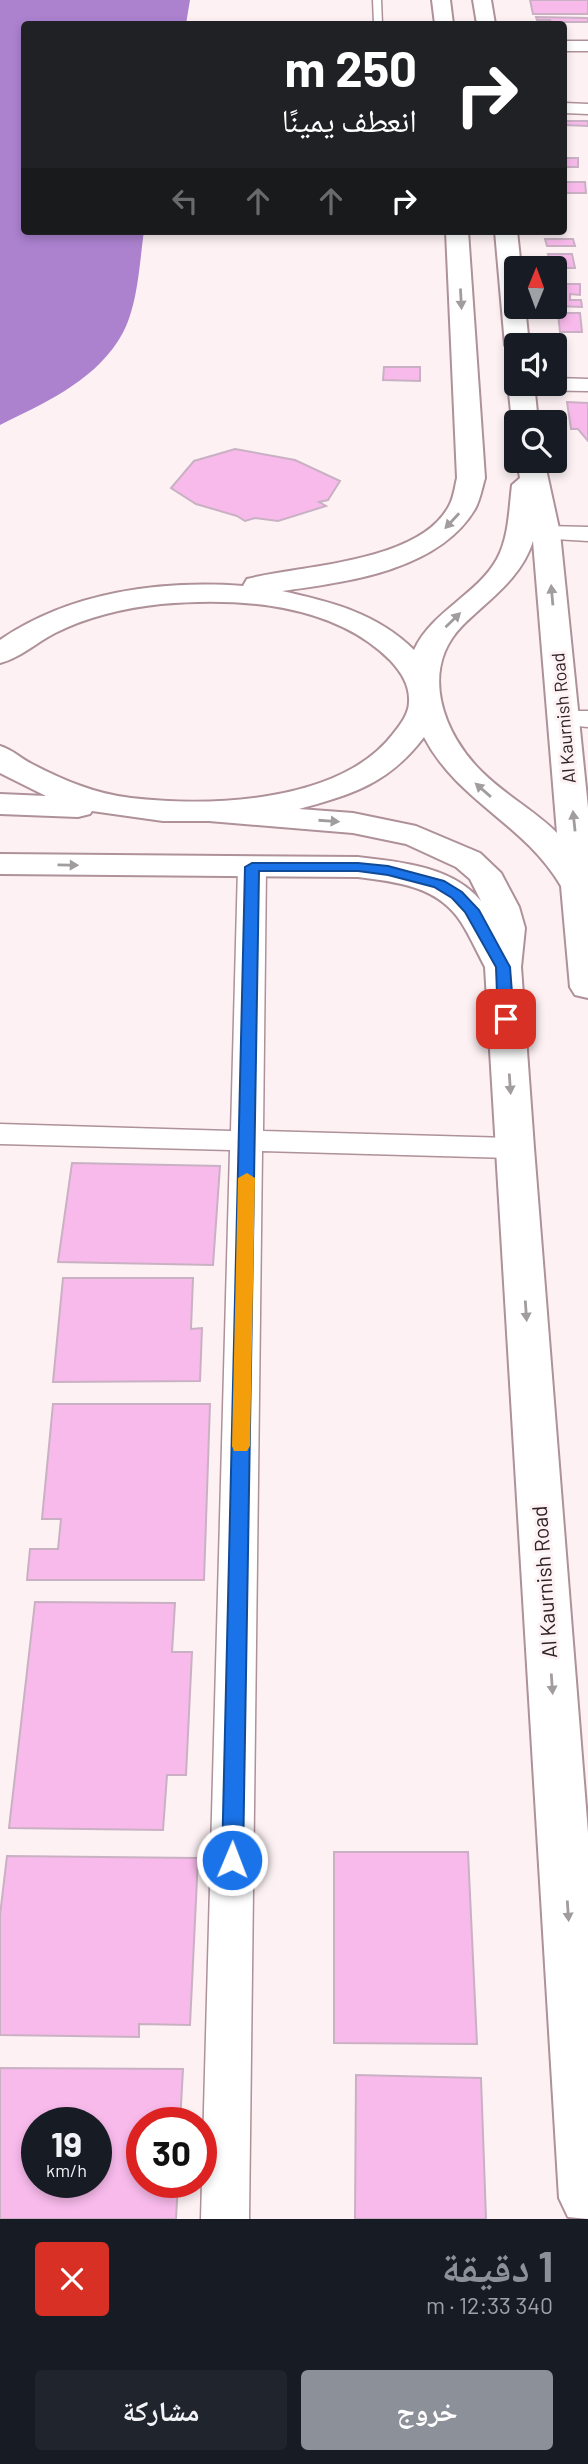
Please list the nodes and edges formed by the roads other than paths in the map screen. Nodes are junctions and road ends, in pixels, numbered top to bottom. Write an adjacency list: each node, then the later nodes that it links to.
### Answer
1 (377, 0): 4 (lane)
2 (442, 0): 5 (street)
3 (482, 0): 6 (street)
4 (378, 21)
5 (444, 21)
6 (486, 21)
7 (567, 46): 8 (street)
8 (588, 46)
9 (567, 108): 10 (street)
10 (588, 109)
11 (457, 235): 20 (street, one-way to 20)
12 (506, 235): 13 (street)
13 (516, 333)
14 (567, 385): 15 (street)
15 (588, 385)
16 (527, 473): 22 (street, one-way to 16)
17 (532, 473): 18 (street, Al Kaurnish Road)
18 (547, 533): 19 (street); 23 (street, Al Kaurnish Road, one-way to 18)
19 (588, 534)
20 (189, 593): 21 (street); 22 (street)
21 (0, 654)
22 (424, 692): 27 (street); 30 (street, one-way to 22)
23 (576, 719): 30 (street, Al Kaurnish Road, one-way to 23)
24 (0, 756): 26 (street)
25 (0, 804): 26 (street)
26 (129, 808): 27 (street)
27 (212, 812): 31 (street, Al Kaurnish Road, one-way to 31)
28 (0, 864): 29 (street, one-way to 29)
29 (252, 867): 31 (street); 34 (street)
30 (580, 890): 32 (street, Al Kaurnish Road)
31 (503, 967): 35 (street, Al Kaurnish Road, one-way to 35)
32 (588, 987)
33 (1, 1137): 34 (street)
34 (247, 1141): 35 (street); 37 (street)
35 (514, 1148): 36 (street, Al Kaurnish Road, one-way to 36)
36 (588, 2198)
37 (225, 2219)

